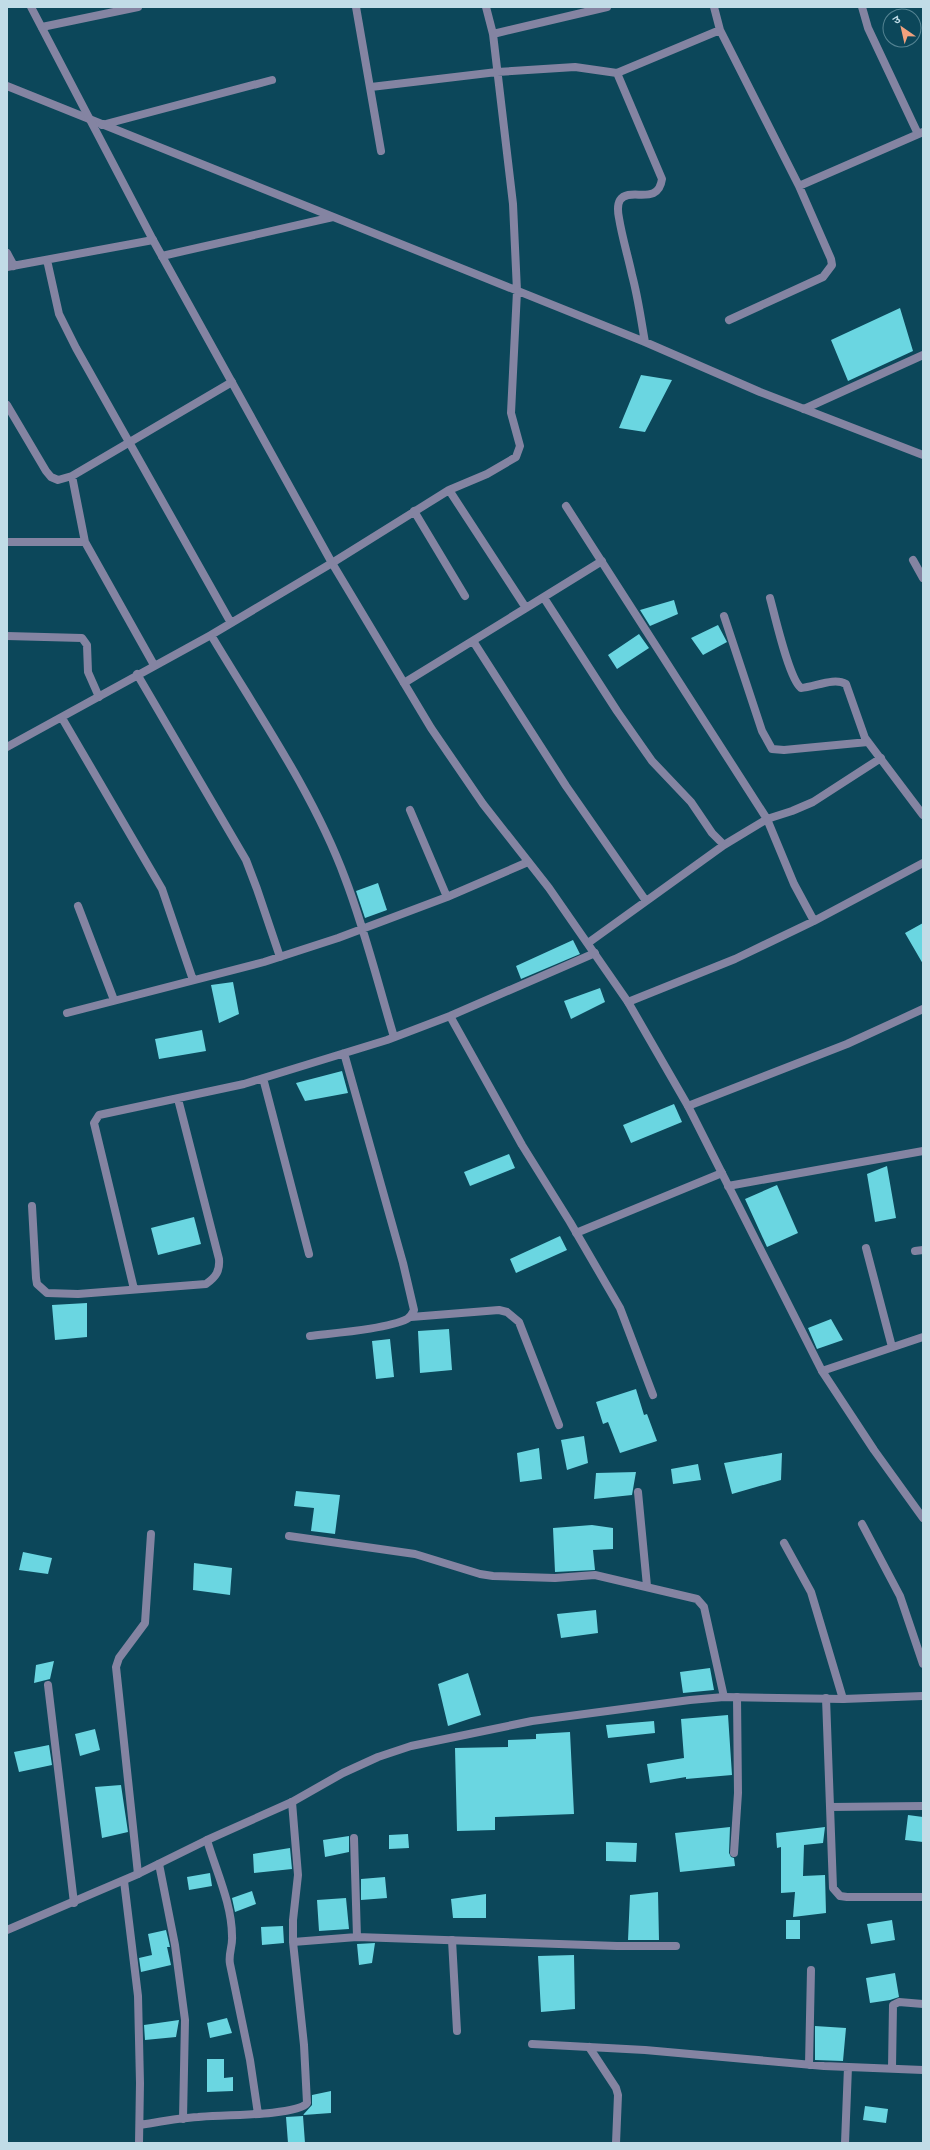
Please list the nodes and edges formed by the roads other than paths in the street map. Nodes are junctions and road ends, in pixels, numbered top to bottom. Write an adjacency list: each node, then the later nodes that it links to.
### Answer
1 (31, 7): 8 (street)
2 (138, 7): 8 (street)
3 (356, 7): 15 (street)
4 (486, 7): 10 (street)
5 (606, 7): 10 (street)
6 (714, 7): 9 (street)
7 (862, 7): 18 (street)
8 (42, 27): 16 (street)
9 (720, 30): 12 (street); 20 (street)
10 (493, 34): 11 (street)
11 (497, 72): 12 (street); 15 (street); 27 (street)
12 (617, 73): 29 (street)
13 (272, 80): 17 (street)
14 (7, 86): 16 (street)
15 (372, 87): 19 (street)
16 (88, 119): 17 (street); 22 (street)
17 (102, 125): 21 (street)
18 (920, 133): 20 (street)
19 (381, 151)
20 (799, 186): 28 (street)
21 (333, 217): 24 (street); 27 (street)
22 (153, 240): 24 (street); 25 (street)
23 (7, 253): 26 (street)
24 (162, 256): 31 (street)
25 (47, 260): 26 (street); 34 (street)
26 (10, 266)
27 (518, 291): 29 (street); 37 (street)
28 (729, 320)
29 (645, 342): 33 (street)
30 (923, 355): 33 (street)
31 (232, 382): 34 (street); 44 (street)
32 (7, 405): 36 (street)
33 (804, 409): 35 (street)
34 (130, 443): 36 (street); 51 (street)
35 (923, 455)
36 (72, 476): 41 (street)
37 (449, 490): 39 (street); 49 (street)
38 (566, 506): 43 (street)
39 (414, 511): 44 (street); 46 (street)
40 (7, 542): 41 (street)
41 (85, 542): 55 (street)
42 (913, 560): 45 (street)
43 (602, 561): 47 (street); 65 (street)
44 (332, 563): 51 (street); 57 (street)
45 (923, 578)
46 (465, 596)
47 (544, 598): 49 (street); 66 (street)
48 (770, 598): 60 (street)
49 (526, 608): 54 (street)
50 (724, 616): 60 (street)
51 (231, 623): 52 (street)
52 (212, 635): 55 (street); 73 (street)
53 (7, 636): 58 (street)
54 (473, 641): 57 (street); 70 (street)
55 (154, 665): 56 (street)
56 (138, 674): 58 (street); 76 (street)
57 (404, 683): 67 (street)
58 (99, 697): 59 (street)
59 (62, 718): 61 (street); 77 (street)
60 (868, 742): 62 (street)
61 (7, 748)
62 (881, 758): 64 (street); 65 (street)
63 (410, 810): 69 (street)
64 (923, 815)
65 (767, 819): 66 (street); 72 (street)
66 (724, 845): 70 (street)
67 (528, 862): 69 (street); 74 (street)
68 (923, 863): 72 (street)
69 (447, 897): 73 (street)
70 (646, 901): 74 (street)
71 (78, 906): 78 (street)
72 (814, 921): 79 (street)
73 (362, 930): 76 (street); 83 (street)
74 (588, 943): 75 (street)
75 (595, 953): 79 (street); 82 (street)
76 (280, 957): 77 (street)
77 (193, 980): 78 (street)
78 (114, 1000): 81 (street)
79 (628, 1002): 87 (street)
80 (923, 1010): 87 (street)
81 (66, 1013)
82 (450, 1016): 83 (street); 92 (street)
83 (394, 1037): 84 (street)
84 (344, 1053): 85 (street); 96 (street)
85 (263, 1078): 86 (street); 94 (street)
86 (178, 1099): 95 (street); 95 (street)
87 (688, 1106): 89 (street)
88 (923, 1151): 90 (street)
89 (722, 1173): 90 (street); 92 (street)
90 (728, 1186): 100 (street)
91 (32, 1206): 95 (street)
92 (576, 1233): 101 (street)
93 (866, 1248): 99 (street)
94 (309, 1254)
95 (134, 1290)
96 (411, 1317): 97 (street); 102 (street)
97 (310, 1336)
98 (923, 1337): 99 (street)
99 (892, 1347): 100 (street)
100 (822, 1371): 104 (street)
101 (653, 1395)
102 (559, 1425)
103 (638, 1492): 109 (street)
104 (923, 1518)
105 (862, 1524): 110 (street)
106 (152, 1534): 124 (street)
107 (289, 1536): 109 (street)
108 (784, 1543): 116 (street)
109 (647, 1586): 113 (street)
110 (923, 1664)
111 (48, 1685): 127 (street)
112 (923, 1696): 116 (street)
113 (724, 1697): 114 (street); 117 (street)
114 (737, 1697): 115 (street); 122 (street)
115 (826, 1698): 116 (street); 119 (street)
116 (843, 1699)
117 (292, 1802): 121 (street); 131 (street)
118 (923, 1806): 119 (street)
119 (830, 1807): 126 (street)
120 (354, 1838): 129 (street)
121 (207, 1840): 123 (street); 142 (street)
122 (734, 1853)
123 (159, 1864): 124 (street); 143 (street)
124 (138, 1874): 125 (street)
125 (124, 1880): 127 (street); 144 (street)
126 (923, 1897)
127 (74, 1903): 128 (street)
128 (7, 1930)
129 (357, 1937): 130 (street); 131 (street)
130 (452, 1940): 132 (street); 135 (street)
131 (293, 1942): 142 (street)
132 (676, 1946)
133 (811, 1970): 138 (street)
134 (923, 2004): 140 (street)
135 (457, 2030)
136 (532, 2044): 137 (street)
137 (589, 2047): 138 (street); 146 (street)
138 (809, 2064): 139 (street)
139 (848, 2067): 140 (street); 147 (street)
140 (892, 2068): 141 (street)
141 (923, 2070)
142 (258, 2114): 143 (street)
143 (183, 2119): 144 (street)
144 (140, 2125): 145 (street)
145 (139, 2143)
146 (616, 2143)
147 (845, 2143)

